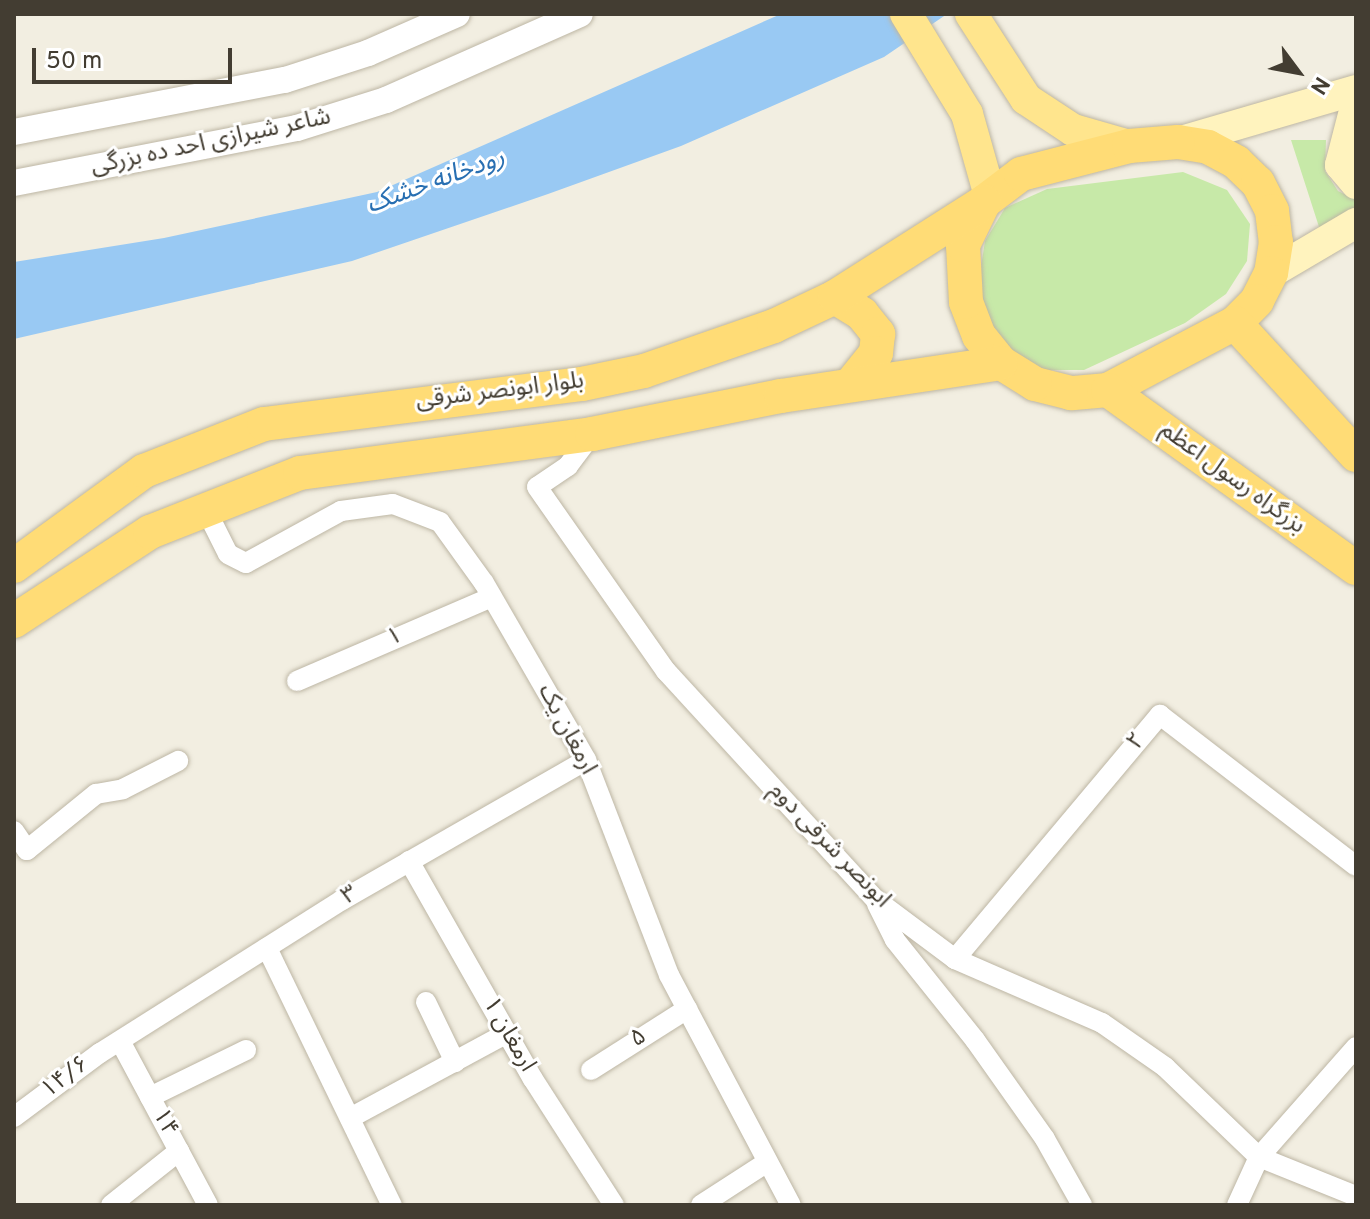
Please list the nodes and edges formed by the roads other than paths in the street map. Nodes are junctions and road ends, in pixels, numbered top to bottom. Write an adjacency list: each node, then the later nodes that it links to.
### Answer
1 (457, 14): 7 (street)
2 (580, 14): 10 (street, شاعر شیرازی احد ده بزرگی)
3 (906, 14): 12 (main road)
4 (971, 14): 9 (main road)
5 (1356, 90): 8 (main road)
6 (1356, 103): 11 (main road)
7 (14, 132)
8 (1178, 142): 9 (highway); 14 (highway)
9 (1129, 146): 12 (highway)
10 (14, 183)
11 (1356, 184)
12 (987, 199): 15 (highway, بلوار ابونصر شرقی); 17 (highway)
13 (1356, 223): 14 (main road)
14 (1271, 273): 16 (highway)
15 (835, 297): 18 (highway); 23 (highway, بلوار ابونصر شرقی)
16 (1235, 323): 19 (highway); 21 (highway)
17 (1001, 363): 18 (highway); 19 (highway)
18 (851, 384): 20 (highway)
19 (1108, 390): 24 (highway, بزرگراه رسول اعظم)
20 (592, 434): 22 (highway); 33 (street, ابونصر شرقی دوم)
21 (1356, 455)
22 (205, 508): 25 (street, ارمغان یک); 26 (highway)
23 (14, 566)
24 (1356, 568)
25 (492, 597): 27 (street, ۱); 28 (street, ارمغان یک)
26 (14, 621)
27 (297, 681)
28 (586, 760): 31 (street, ۳); 37 (street, ارمغان یک)
29 (178, 761): 30 (street)
30 (14, 831)
31 (409, 861): 34 (street, ۳); 38 (street, ارمغان ۱)
32 (1356, 866): 35 (street, ۲)
33 (876, 900): 35 (street, ابونصر شرقی دوم); 57 (street)
34 (267, 948): 39 (street, ۳); 46 (street)
35 (955, 959): 48 (street, ابونصر شرقی دوم)
36 (426, 1002): 42 (street)
37 (687, 1009): 43 (street, ۵); 49 (street, ارمغان یک)
38 (507, 1033): 42 (street); 51 (street, ارمغان ۱)
39 (120, 1041): 44 (street, ۱۴); 45 (street, ۱۴/۶)
40 (1356, 1047): 48 (street)
41 (246, 1050): 44 (street)
42 (455, 1062): 46 (street)
43 (591, 1070)
44 (150, 1097): 47 (street, ۱۴)
45 (14, 1117)
46 (350, 1118): 54 (street)
47 (179, 1151): 52 (street); 53 (street, ۱۴)
48 (1259, 1157): 50 (street); 58 (street)
49 (766, 1163): 55 (street); 56 (street, ارمغان یک)
50 (1356, 1196)
51 (611, 1204)
52 (111, 1205)
53 (208, 1205)
54 (392, 1205)
55 (701, 1205)
56 (791, 1205)
57 (1082, 1205)
58 (1237, 1205)

